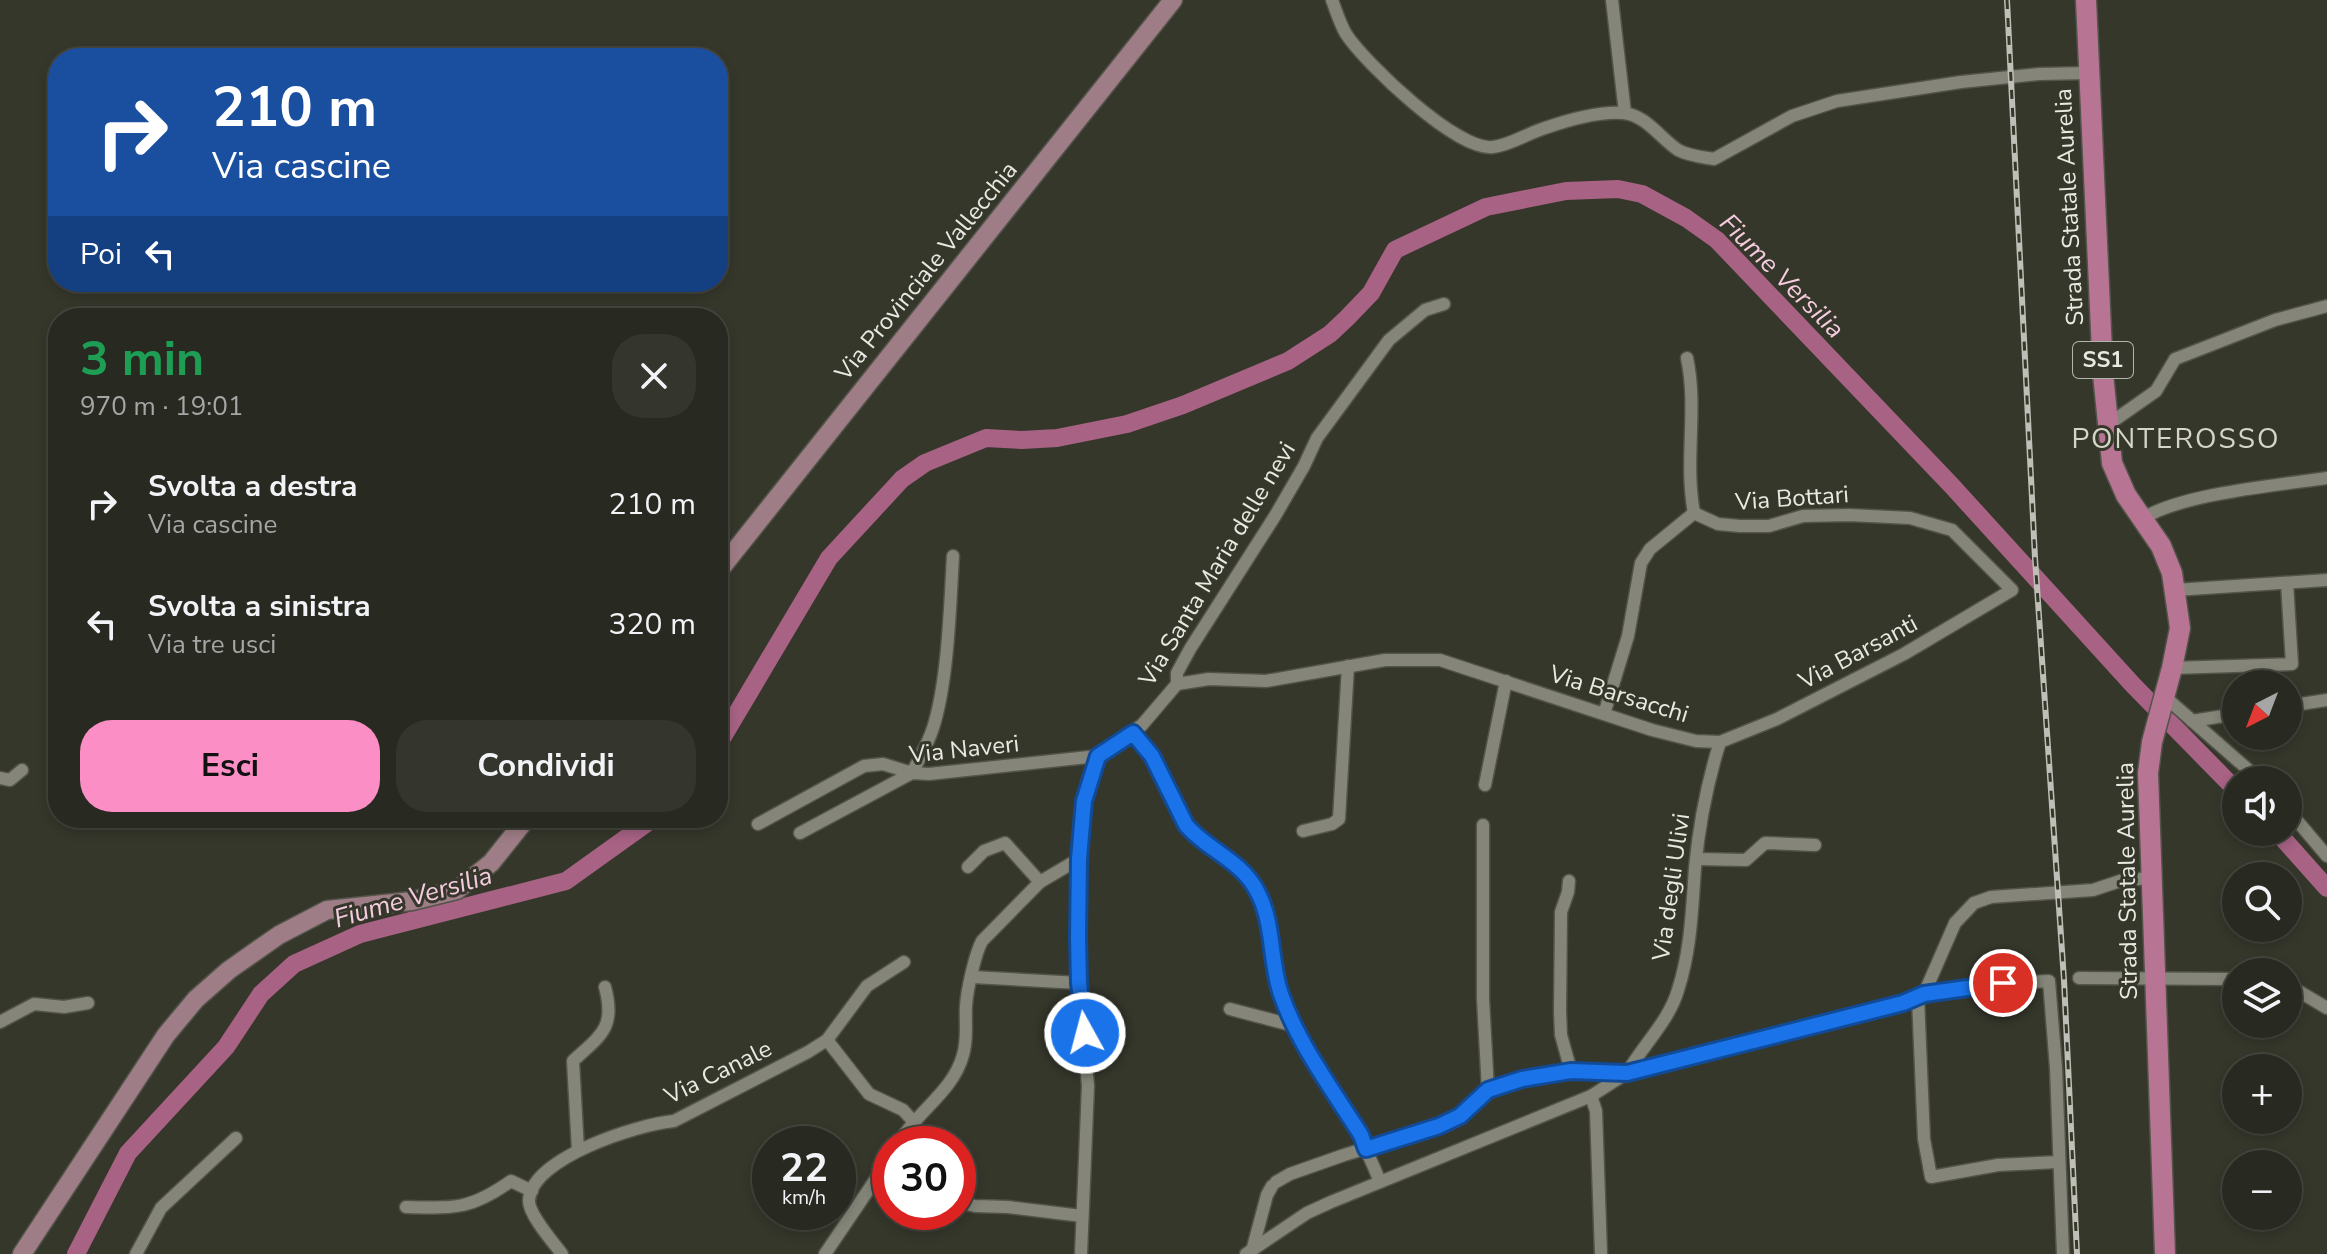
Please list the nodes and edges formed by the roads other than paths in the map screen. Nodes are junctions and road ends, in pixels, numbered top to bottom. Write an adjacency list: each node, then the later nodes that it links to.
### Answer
1 (1173, 0): 15 (main road, Via Provinciale Vallecchia)
2 (1332, 0): 6 (street)
3 (1612, 0): 6 (street)
4 (2086, 0): 5 (main road, Strada Statale Aurelia / SS1)
5 (2089, 73): 6 (street); 10 (main road, Strada Statale Aurelia / SS1)
6 (1625, 113)
7 (1444, 304): 23 (street, Via Santa Maria delle nevi)
8 (2327, 306): 10 (street)
9 (1687, 358): 12 (street)
10 (2106, 426): 13 (main road, Strada Statale Aurelia / SS1)
11 (2327, 478): 13 (street)
12 (1694, 513): 18 (street, Via Bottari); 27 (street)
13 (2142, 519): 19 (main road, Strada Statale Aurelia / SS1)
14 (953, 556): 35 (street)
15 (728, 559)
16 (2327, 580): 17 (street)
17 (2287, 583): 19 (street); 21 (street)
18 (2012, 590): 31 (street, Via Barsanti)
19 (2175, 590): 21 (main road, Strada Statale Aurelia / SS1)
20 (1348, 666): 22 (street, Via Barsacchi); 23 (street, Via Barsacchi); 42 (street)
21 (2172, 668): 24 (main road, Strada Statale Aurelia / SS1)
22 (1506, 681): 27 (street, Via Barsacchi); 37 (street)
23 (1177, 684): 30 (street, Via Santa Maria delle nevi)
24 (2164, 699): 29 (street); 49 (main road, Strada Statale Aurelia / SS1)
25 (2327, 700): 26 (street)
26 (2302, 704)
27 (1604, 714): 31 (street, Via Barsacchi)
28 (2222, 716): 29 (street)
29 (2192, 721): 33 (street)
30 (1133, 733): 32 (street, Via Santa Maria delle nevi); 65 (street)
31 (1720, 742): 47 (street, Via degli Ulivi)
32 (1098, 756): 35 (street, Via Naveri); 46 (street)
33 (2244, 766)
34 (22, 770): 36 (street)
35 (912, 773): 38 (street); 43 (street, Via Naveri)
36 (0, 778)
37 (1485, 785)
38 (758, 824)
39 (1483, 825): 69 (street)
40 (2302, 827): 45 (street)
41 (519, 828): 84 (main road)
42 (1303, 831)
43 (800, 833)
44 (1815, 845): 47 (street)
45 (2327, 856)
46 (1079, 859): 51 (street); 57 (street)
47 (1697, 859): 68 (street, Via degli Ulivi)
48 (968, 867): 51 (street)
49 (2153, 878): 55 (main road, Strada Statale Aurelia / SS1); 60 (street)
50 (1569, 881): 67 (street)
51 (1040, 882): 53 (street)
52 (904, 962): 66 (street, Via Canale)
53 (973, 977): 57 (street); 71 (street)
54 (2079, 978): 55 (street)
55 (2154, 978): 56 (street); 91 (main road, Strada Statale Aurelia / SS1)
56 (2222, 979)
57 (1079, 983): 82 (street)
58 (605, 987): 75 (street)
59 (2302, 993): 62 (street)
60 (1921, 996): 68 (street); 76 (street); 76 (street)
61 (88, 1003): 64 (street)
62 (2327, 1008)
63 (1230, 1009): 65 (street)
64 (0, 1022)
65 (1295, 1026): 74 (street)
66 (827, 1040): 71 (street); 75 (street, Via Canale)
67 (1571, 1071): 68 (street); 69 (street)
68 (1627, 1073): 70 (street)
69 (1488, 1090): 74 (street)
70 (1591, 1096): 77 (street); 89 (street)
71 (913, 1121): 72 (street)
72 (910, 1126)
73 (236, 1138): 85 (street)
74 (1366, 1149): 77 (street); 83 (street)
75 (578, 1150): 78 (street, Via Canale)
76 (2058, 1162): 90 (street)
77 (1380, 1182): 83 (street)
78 (532, 1191): 81 (street); 86 (street)
79 (872, 1193): 87 (street)
80 (976, 1206): 82 (street)
81 (406, 1207)
82 (1082, 1216): 88 (street)
83 (1249, 1252)
84 (22, 1254)
85 (136, 1254)
86 (562, 1254)
87 (825, 1254)
88 (1081, 1254)
89 (1601, 1254)
90 (2063, 1254)
91 (2165, 1254)

